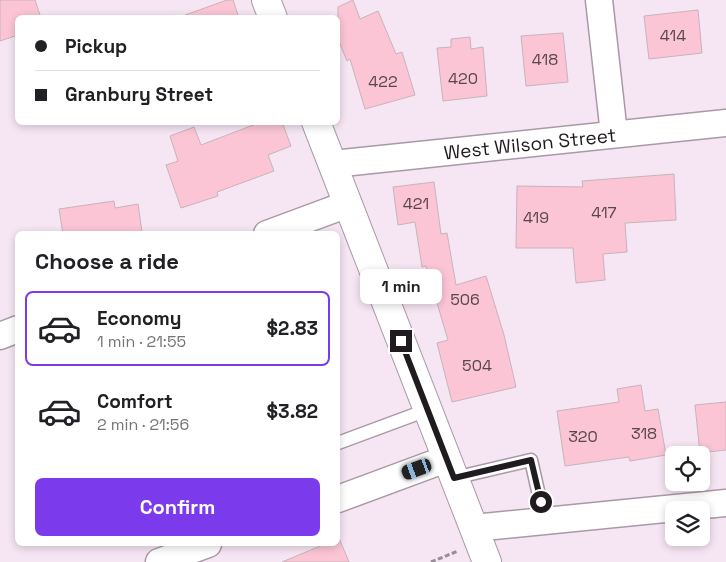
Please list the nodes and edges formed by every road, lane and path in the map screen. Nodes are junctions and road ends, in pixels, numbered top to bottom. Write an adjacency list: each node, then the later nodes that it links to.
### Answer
1 (266, 0): 3 (street)
2 (599, 0): 6 (street)
3 (273, 15)
4 (726, 123): 6 (street, West Wilson Street)
5 (317, 125): 7 (street)
6 (614, 134): 7 (street, West Wilson Street)
7 (332, 164): 8 (street)
8 (348, 204): 9 (street); 12 (street)
9 (275, 231)
10 (15, 330): 11 (street)
11 (0, 336)
12 (427, 410): 13 (lane); 14 (street)
13 (340, 442)
14 (450, 468): 15 (street); 17 (lane); 18 (street)
15 (340, 498)
16 (726, 503): 17 (street)
17 (545, 522): 18 (street)
18 (474, 528): 21 (street)
19 (199, 549): 20 (street)
20 (159, 562)
21 (487, 562)

